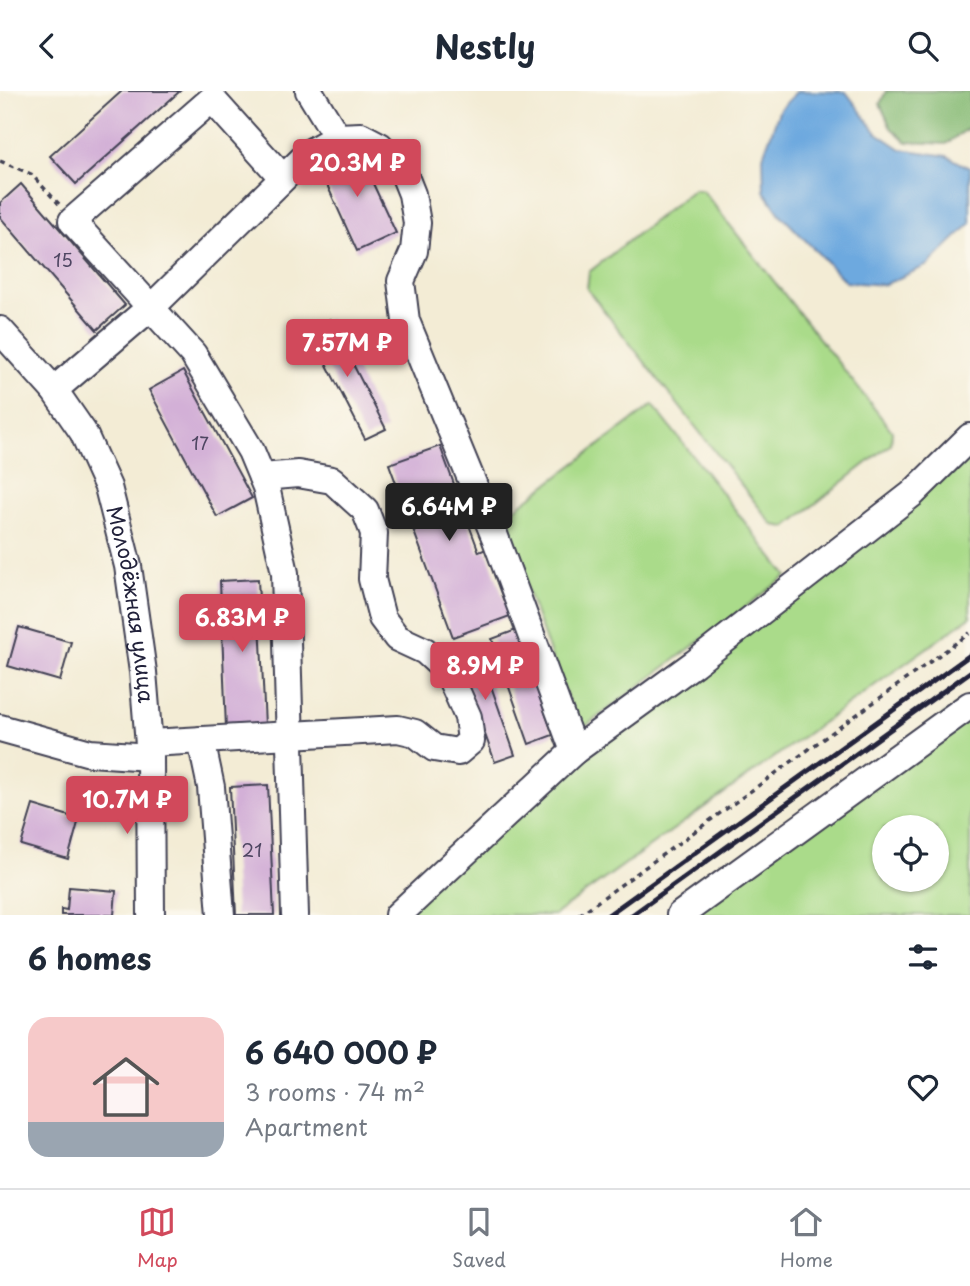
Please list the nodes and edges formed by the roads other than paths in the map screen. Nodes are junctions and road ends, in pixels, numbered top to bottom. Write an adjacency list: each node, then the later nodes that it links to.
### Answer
1 (309, 91): 3 (street)
2 (217, 95): 4 (street); 5 (street)
3 (337, 137): 4 (street); 15 (street)
4 (283, 178): 5 (street)
5 (150, 308): 7 (street); 9 (street)
6 (0, 330): 7 (street, Молодёжная улица)
7 (54, 390): 14 (street, Молодёжная улица)
8 (970, 437): 15 (street)
9 (262, 477): 12 (street); 12 (street)
10 (970, 705): 20 (street)
11 (0, 728): 14 (street)
12 (290, 735): 13 (street); 18 (street)
13 (201, 740): 14 (street); 17 (street)
14 (150, 750): 16 (street, Молодёжная улица)
15 (573, 751): 19 (street)
16 (151, 915)
17 (221, 915)
18 (295, 915)
19 (398, 915)
20 (680, 915)

